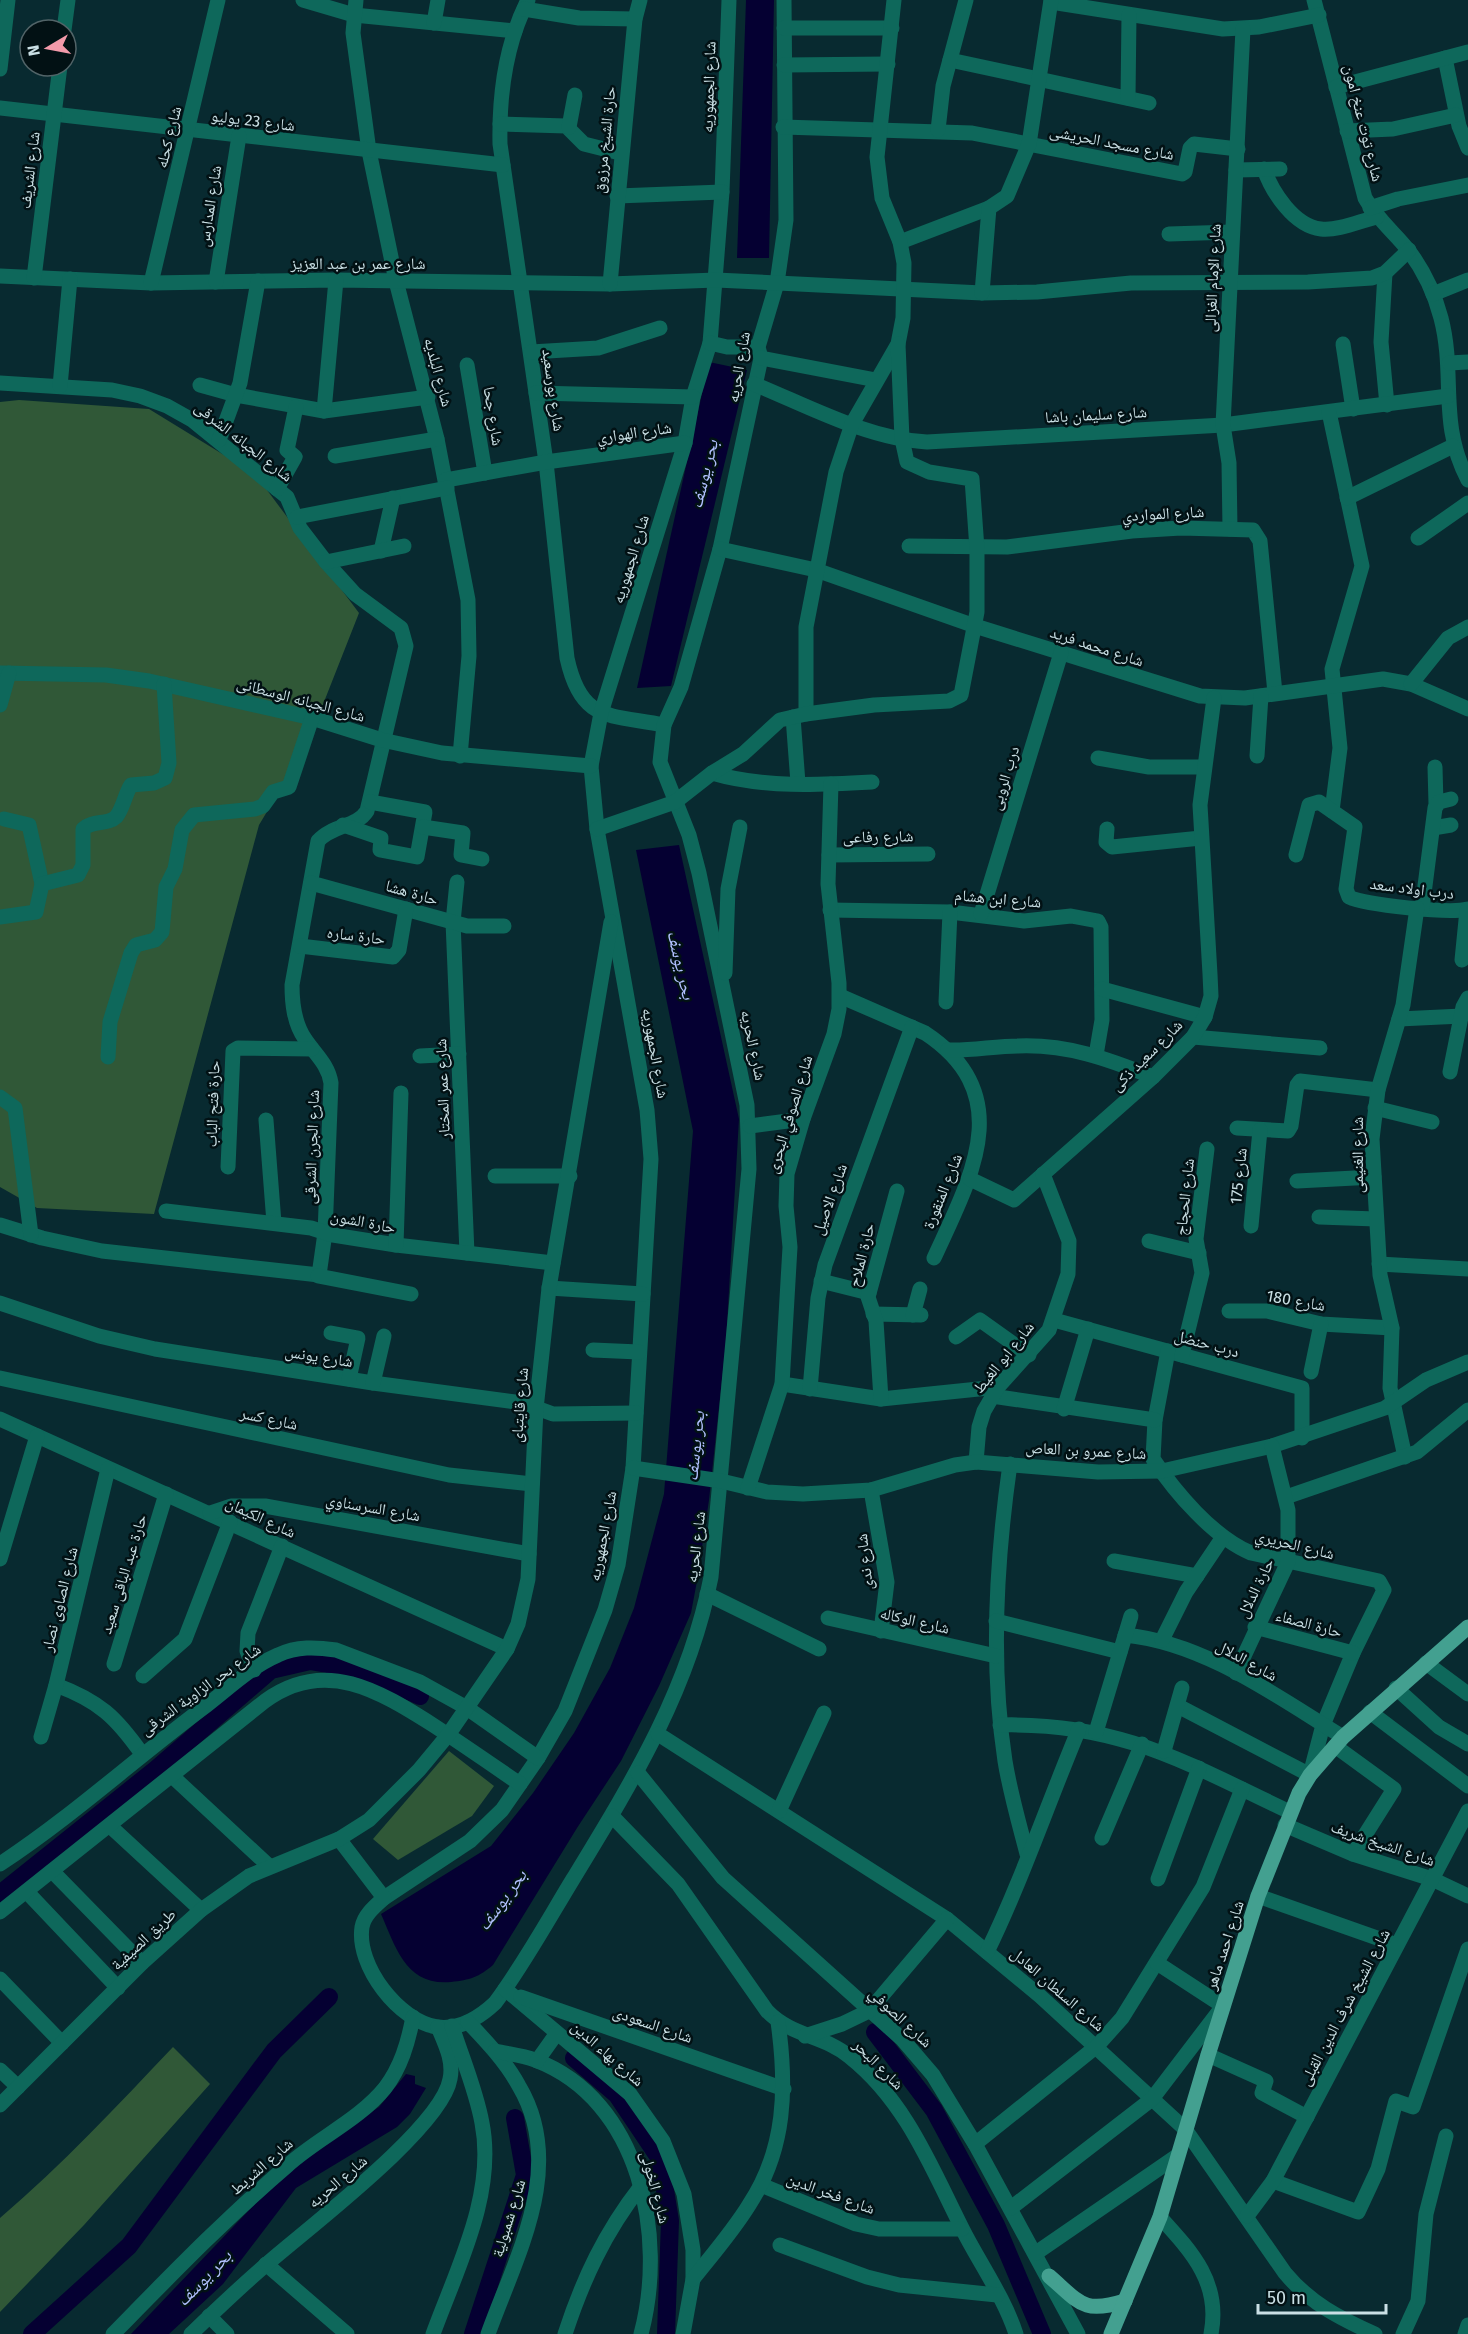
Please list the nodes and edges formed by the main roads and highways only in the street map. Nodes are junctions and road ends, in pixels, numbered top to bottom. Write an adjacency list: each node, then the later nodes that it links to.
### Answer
1 (1468, 1628): 3 (main road, شارع احمد ماهر)
2 (1049, 2276): 3 (main road)
3 (1125, 2301): 4 (main road, شارع احمد ماهر)
4 (1111, 2334)

